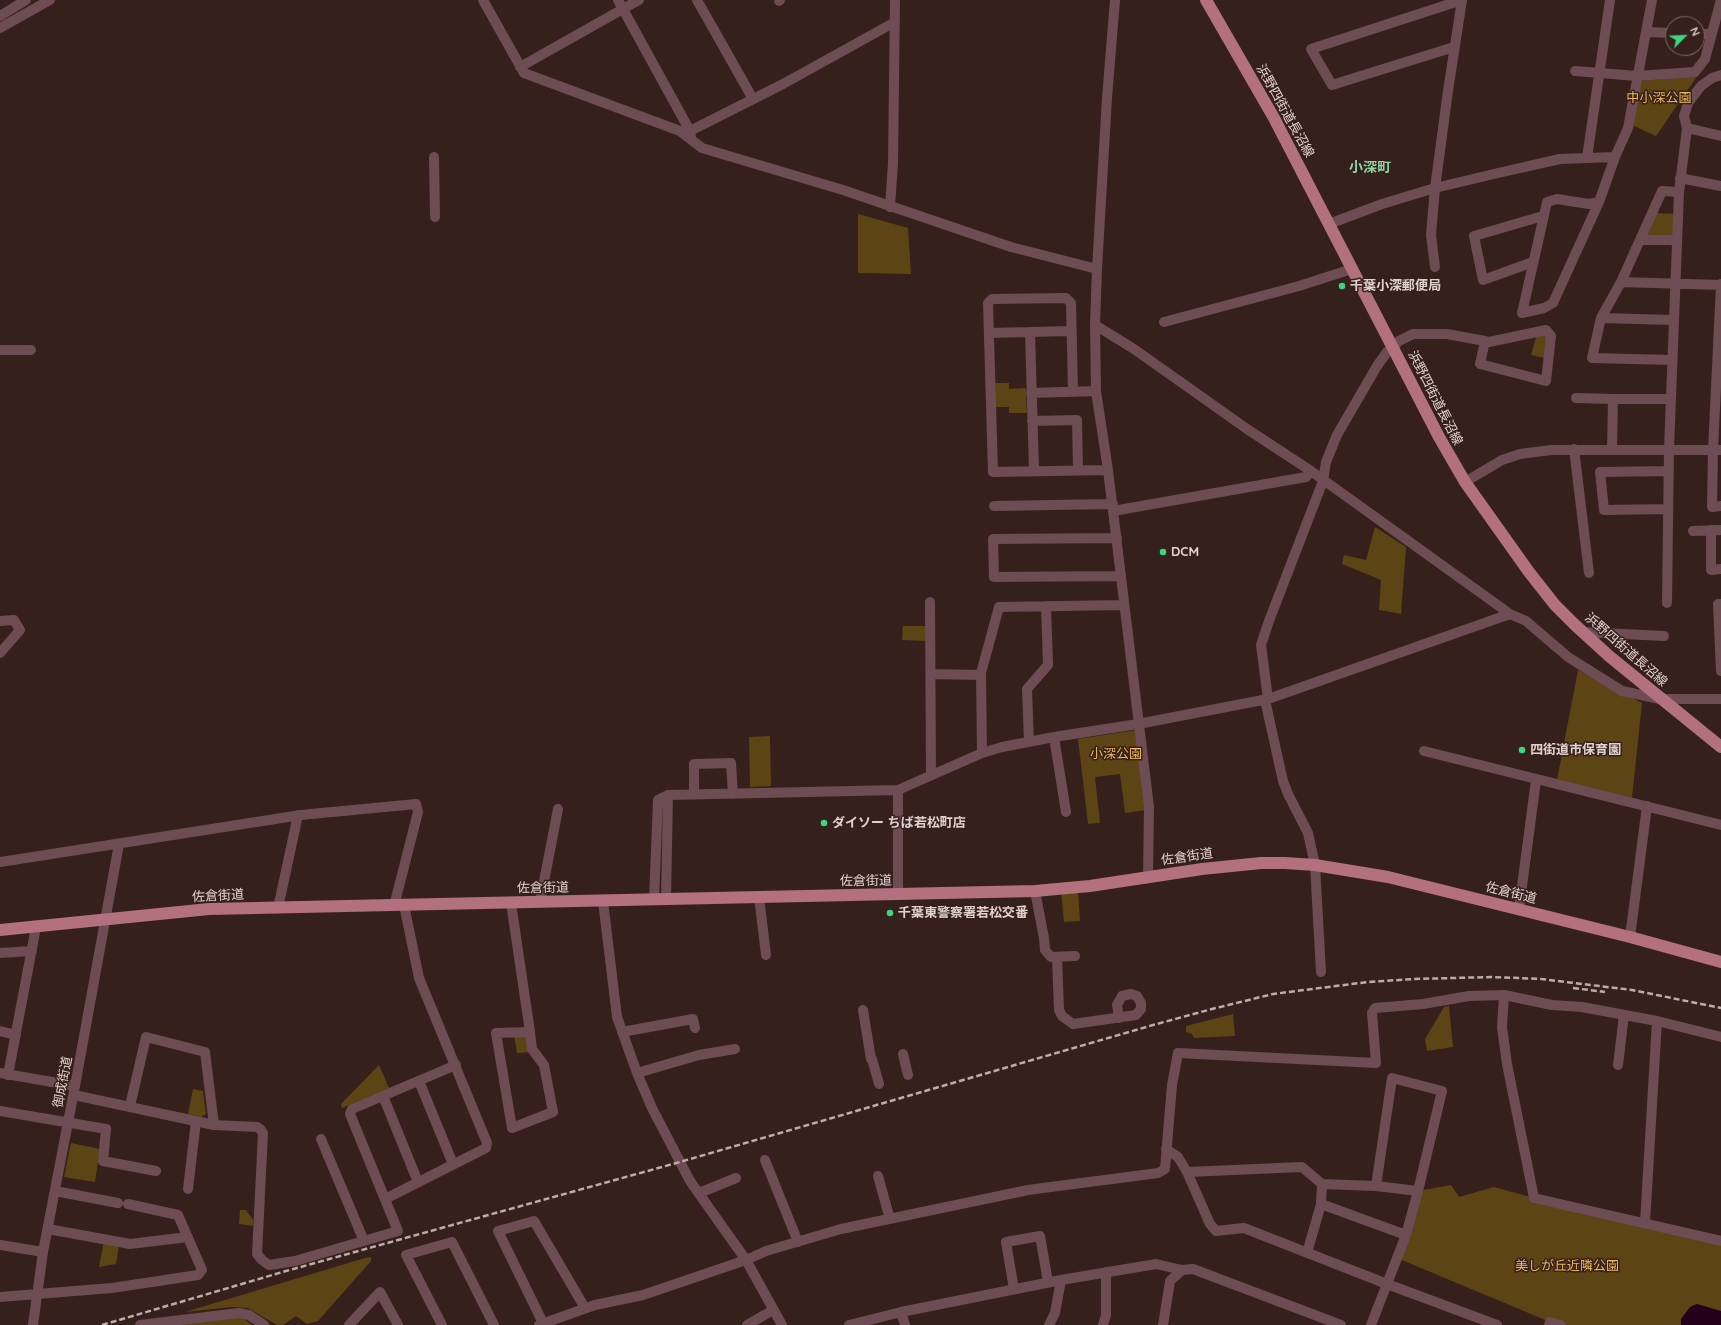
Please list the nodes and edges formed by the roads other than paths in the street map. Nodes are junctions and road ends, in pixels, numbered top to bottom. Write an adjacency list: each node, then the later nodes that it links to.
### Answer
1 (26, 0): 14 (street)
2 (50, 0): 16 (street)
3 (483, 0): 22 (street)
4 (639, 0): 13 (street)
5 (697, 0): 27 (street)
6 (895, 0): 15 (street)
7 (1115, 0): 47 (street)
8 (1206, 0): 42 (main road, 浜野四街道長沼線)
9 (1462, 0): 21 (street); 21 (street)
10 (1610, 0): 24 (street)
11 (1652, 0): 17 (street)
12 (1721, 0): 20 (street)
13 (620, 5): 22 (street); 29 (street)
14 (0, 16)
15 (895, 22): 27 (street); 39 (street)
16 (0, 28)
17 (1646, 32): 18 (street); 26 (street)
18 (1665, 33)
19 (1705, 34): 20 (street)
20 (1712, 34): 26 (street)
21 (1454, 47): 36 (street)
22 (520, 67): 29 (street)
23 (1576, 71): 24 (street)
24 (1600, 73): 26 (street); 33 (street)
25 (1721, 75): 28 (street)
26 (1637, 76): 32 (street)
27 (753, 99): 29 (street)
28 (1687, 128): 30 (street); 34 (street)
29 (691, 136): 39 (street)
30 (1721, 136)
31 (434, 157): 41 (street)
32 (1615, 157): 33 (street); 38 (street)
33 (1587, 158): 36 (street)
34 (1680, 178): 35 (street); 37 (street)
35 (1721, 186)
36 (1435, 188): 42 (street); 46 (street)
37 (1679, 192): 43 (street); 44 (street)
38 (1599, 202): 40 (street); 45 (street)
39 (890, 207): 47 (street)
40 (1544, 216): 45 (street); 45 (street)
41 (435, 217)
42 (1329, 224): 48 (main road, 浜野四街道長沼線)
43 (1640, 240): 44 (street); 49 (street)
44 (1678, 240): 50 (street)
45 (1533, 262)
46 (1435, 267)
47 (1097, 269): 55 (street)
48 (1352, 269): 54 (street); 60 (main road, 浜野四街道長沼線)
49 (1621, 282): 50 (street); 52 (street)
50 (1676, 283): 51 (street); 53 (street)
51 (1721, 284): 70 (street)
52 (1601, 318): 53 (street); 63 (street)
53 (1674, 320): 63 (street)
54 (1164, 322)
55 (1095, 325): 64 (street); 78 (street)
56 (1071, 331): 57 (street); 58 (street); 65 (street)
57 (1030, 332): 58 (street); 66 (street)
58 (989, 333): 80 (street)
59 (1484, 341): 59 (street); 60 (street)
60 (1393, 347): 81 (street); 82 (main road, 浜野四街道長沼線)
61 (0, 350): 62 (street)
62 (31, 350)
63 (1672, 360): 69 (street)
64 (1096, 391): 65 (street); 77 (street)
65 (1073, 392): 66 (street)
66 (1032, 393): 71 (street)
67 (1576, 398): 68 (street)
68 (1613, 399): 69 (street); 73 (street)
69 (1671, 399): 74 (street)
70 (1718, 413): 75 (street)
71 (1032, 421): 76 (street); 80 (street)
72 (1574, 449): 73 (street); 82 (street); 91 (street)
73 (1612, 449): 74 (street)
74 (1669, 449): 75 (street); 79 (street)
75 (1717, 450): 84 (street)
76 (1078, 470): 77 (street); 80 (street)
77 (1108, 470): 85 (street)
78 (1311, 471): 81 (street); 85 (street)
79 (1669, 471): 86 (street); 86 (street)
80 (1034, 472)
81 (1323, 481): 98 (street); 108 (street)
82 (1465, 482): 100 (main road, 浜野四街道長沼線)
83 (994, 506): 85 (street)
84 (1721, 506)
85 (1113, 507): 89 (street)
86 (1668, 509): 94 (street)
87 (1716, 530): 88 (street); 90 (street)
88 (1693, 531)
89 (1116, 538): 92 (street); 92 (street)
90 (1721, 569)
91 (1589, 573)
92 (1121, 576): 96 (street)
93 (930, 602): 104 (street)
94 (1667, 603)
95 (1721, 604): 103 (street)
96 (1124, 605): 97 (street); 109 (street)
97 (1046, 606): 105 (street); 111 (street)
98 (1510, 614): 106 (street); 108 (street)
99 (0, 621): 102 (street)
100 (1582, 632): 101 (street); 106 (main road, 浜野四街道長沼線)
101 (1664, 636)
102 (0, 653)
103 (1721, 671)
104 (932, 674): 105 (street); 115 (street)
105 (981, 675): 114 (street)
106 (1660, 699): 107 (street); 112 (main road, 浜野四街道長沼線)
107 (1721, 699)
108 (1267, 700): 109 (street); 127 (street)
109 (1138, 724): 110 (street); 128 (street)
110 (1054, 737): 111 (street); 122 (street)
111 (1029, 742): 114 (street)
112 (1721, 747)
113 (1424, 751): 116 (street)
114 (982, 753): 115 (street)
115 (931, 775): 117 (street)
116 (1536, 780): 120 (street); 138 (street)
117 (898, 790): 119 (street); 130 (street)
118 (694, 794): 119 (street); 119 (street); 132 (street)
119 (733, 794)
120 (1647, 806): 124 (street); 142 (street)
121 (558, 809): 134 (street)
122 (1066, 812)
123 (298, 815): 125 (street); 136 (street); 137 (street)
124 (1721, 825)
125 (119, 844): 126 (street); 139 (street, 御成街道)
126 (0, 862)
127 (1316, 865): 128 (main road, 佐倉街道); 138 (main road, 佐倉街道); 149 (street)
128 (1148, 877): 129 (main road, 佐倉街道)
129 (1035, 891): 130 (main road, 佐倉街道); 147 (street)
130 (898, 895): 131 (main road, 佐倉街道)
131 (759, 897): 132 (main road, 佐倉街道); 145 (street)
132 (660, 899): 133 (main road, 佐倉街道)
133 (603, 901): 134 (main road, 佐倉街道); 158 (street)
134 (540, 902): 135 (main road, 佐倉街道)
135 (511, 903): 136 (main road, 佐倉街道); 157 (street)
136 (399, 905): 137 (main road, 佐倉街道); 163 (street)
137 (278, 908): 139 (main road, 佐倉街道)
138 (1519, 909): 142 (main road, 佐倉街道)
139 (106, 919): 140 (main road, 佐倉街道); 170 (street, 御成街道)
140 (36, 927): 141 (main road, 佐倉街道); 143 (street)
141 (0, 930)
142 (1630, 937): 148 (main road, 佐倉街道)
143 (32, 951): 144 (street); 159 (street)
144 (0, 953)
145 (766, 955)
146 (1075, 956): 147 (street)
147 (1057, 957): 153 (street)
148 (1721, 962)
149 (1321, 972)
150 (1504, 995): 152 (street); 178 (street); 195 (street)
151 (863, 1010): 169 (street)
152 (1624, 1015): 154 (street); 164 (street)
153 (1119, 1018)
154 (1657, 1020): 160 (street); 195 (street)
155 (695, 1028): 158 (street)
156 (0, 1031): 159 (street)
157 (530, 1032): 157 (street)
158 (622, 1032): 166 (street)
159 (16, 1035): 165 (street)
160 (1721, 1037)
161 (735, 1049): 166 (street)
162 (903, 1054): 167 (street)
163 (456, 1065): 168 (street); 180 (street)
164 (1618, 1065)
165 (4, 1074): 170 (street)
166 (637, 1074): 191 (street)
167 (908, 1075)
168 (419, 1081): 171 (street); 180 (street)
169 (879, 1084)
170 (74, 1090): 172 (street); 174 (street, 御成街道)
171 (383, 1096): 185 (street); 192 (street)
172 (130, 1106): 175 (street); 176 (street)
173 (0, 1111): 174 (street)
174 (69, 1121): 181 (street); 189 (street, 御成街道)
175 (196, 1121): 176 (street); 186 (street)
176 (214, 1125): 200 (street)
177 (321, 1139): 200 (street)
178 (1166, 1148): 182 (street); 194 (street)
179 (765, 1160): 201 (street)
180 (453, 1164): 185 (street)
181 (150, 1172)
182 (1187, 1172): 187 (street); 204 (street)
183 (878, 1176): 194 (street)
184 (736, 1178): 191 (street)
185 (418, 1182): 192 (street)
186 (191, 1184)
187 (1322, 1184): 188 (street); 193 (street)
188 (1376, 1186): 190 (street); 190 (street)
189 (55, 1191): 196 (street, 御成街道); 198 (street)
190 (1418, 1191): 197 (street)
191 (699, 1193): 205 (street)
192 (385, 1199): 200 (street)
193 (1321, 1204): 197 (street); 204 (street)
194 (890, 1219): 201 (street)
195 (1645, 1223): 199 (street)
196 (48, 1229): 198 (street); 203 (street, 御成街道)
197 (1406, 1235): 210 (street)
198 (188, 1236): 212 (street)
199 (1720, 1238)
200 (364, 1241)
201 (798, 1242): 205 (street)
202 (0, 1244): 203 (street)
203 (43, 1252): 212 (street, 御成街道)
204 (1307, 1252): 210 (street)
205 (746, 1260): 214 (street); 215 (street)
206 (1182, 1270): 207 (street); 231 (street); 232 (street)
207 (1106, 1272): 208 (street); 230 (street)
208 (1061, 1280): 209 (street); 229 (street)
209 (1048, 1282): 211 (street); 211 (street)
210 (1387, 1284): 233 (street); 234 (street)
211 (1014, 1289): 216 (street)
212 (37, 1294): 213 (street); 218 (street, 御成街道)
213 (0, 1298)
214 (585, 1308): 217 (street); 217 (street)
215 (773, 1310): 225 (street); 226 (street)
216 (902, 1312): 227 (street); 228 (street)
217 (541, 1324)
218 (33, 1325)
219 (140, 1325): 220 (street)
220 (264, 1325)
221 (349, 1325): 222 (street)
222 (398, 1325)
223 (442, 1325): 224 (street)
224 (494, 1325)
225 (747, 1325)
226 (782, 1325)
227 (849, 1325)
228 (905, 1325)
229 (1049, 1325)
230 (1103, 1325)
231 (1163, 1325)
232 (1341, 1325)
233 (1371, 1325)
234 (1497, 1325)
235 (1549, 1325): 236 (street)
236 (1561, 1325)

